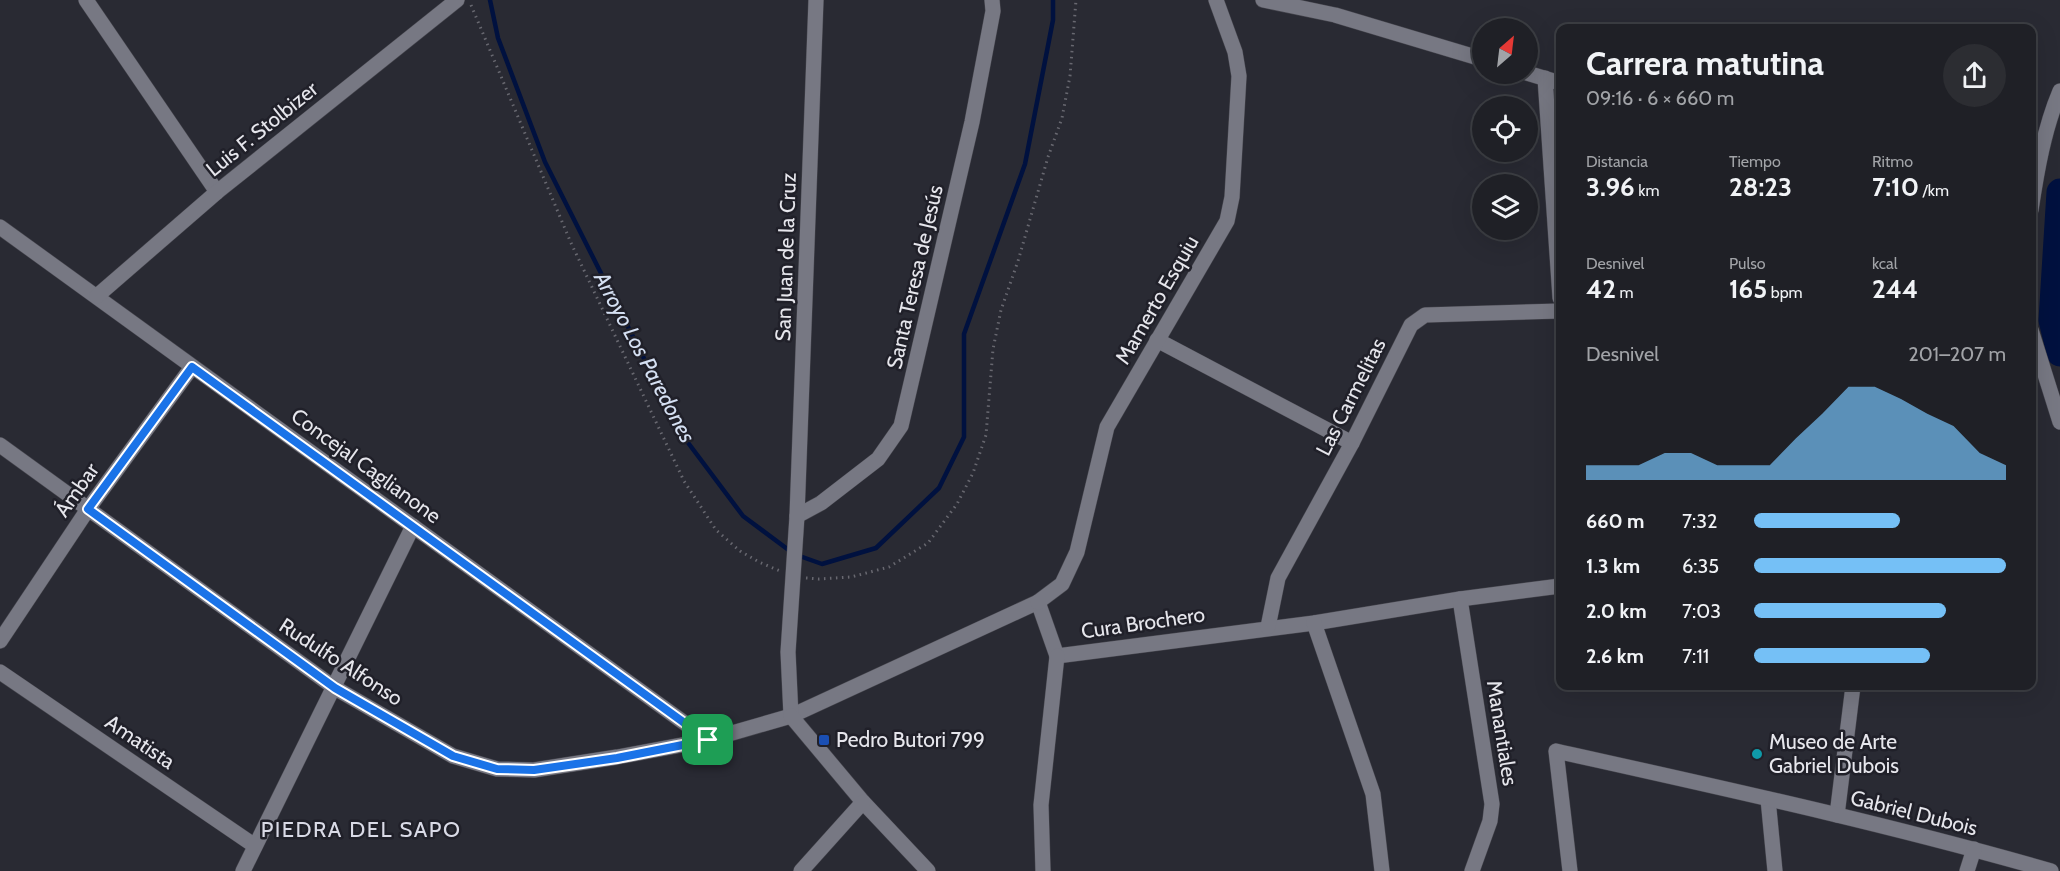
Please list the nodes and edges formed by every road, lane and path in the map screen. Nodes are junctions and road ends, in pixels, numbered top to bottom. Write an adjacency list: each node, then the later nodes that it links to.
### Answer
1 (86, 0): 15 (street)
2 (457, 0): 15 (street, Luis F. Stolbizer)
3 (469, 0): 28 (path)
4 (816, 0): 26 (street, San Juan de la Cruz)
5 (992, 0): 26 (street, Santa Teresa de Jesús)
6 (1076, 0): 28 (path)
7 (1216, 0): 19 (street, Mamerto Esquiu)
8 (1263, 0): 9 (street)
9 (1472, 56)
10 (1538, 76): 11 (street)
11 (1553, 81): 13 (street)
12 (2060, 91): 14 (street)
13 (1556, 174)
14 (2036, 178)
15 (218, 192): 17 (street, Luis F. Stolbizer)
16 (0, 227): 17 (street, Concejal Caglianone)
17 (97, 296): 21 (street, Concejal Caglianone)
18 (1556, 311): 23 (street, Las Carmelitas)
19 (1157, 340): 23 (street); 31 (street, Mamerto Esquiu)
20 (2036, 346): 22 (street)
21 (192, 367): 25 (street, Ámbar); 27 (street, Concejal Caglianone)
22 (2060, 422)
23 (1352, 443): 33 (street, Las Carmelitas)
24 (0, 445): 25 (street, Rudulfo Alfonso)
25 (88, 509): 34 (street, Ámbar); 37 (street, Rudulfo Alfonso)
26 (797, 516): 28 (street, San Juan de la Cruz)
27 (413, 526): 37 (street); 40 (street, Concejal Caglianone)
28 (793, 571): 39 (street, San Juan de la Cruz)
29 (1556, 587): 30 (street, Cura Brochero)
30 (1461, 599): 32 (street, Cura Brochero); 51 (street, Manantiales)
31 (1038, 602): 35 (street, Cura Brochero); 39 (street)
32 (1314, 623): 33 (street, Cura Brochero); 50 (street)
33 (1268, 627): 35 (street, Cura Brochero)
34 (0, 641)
35 (1057, 656): 49 (street)
36 (0, 672): 44 (street, Amatista)
37 (335, 688): 40 (street, Rudulfo Alfonso); 44 (street)
38 (1853, 690): 43 (street)
39 (790, 716): 40 (street, Rudulfo Alfonso); 42 (street)
40 (708, 740)
41 (1768, 799): 43 (street, Gabriel Dubois); 52 (street, Gabriel Dubois); 53 (street)
42 (863, 802): 47 (street); 48 (street)
43 (1837, 815): 45 (street, Gabriel Dubois)
44 (255, 846): 46 (street)
45 (1974, 849): 54 (street); 55 (street, Gabriel Dubois)
46 (243, 871)
47 (801, 871)
48 (928, 871)
49 (1043, 871)
50 (1382, 871)
51 (1472, 871)
52 (1570, 871)
53 (1775, 871)
54 (1967, 871)
55 (2052, 871)

